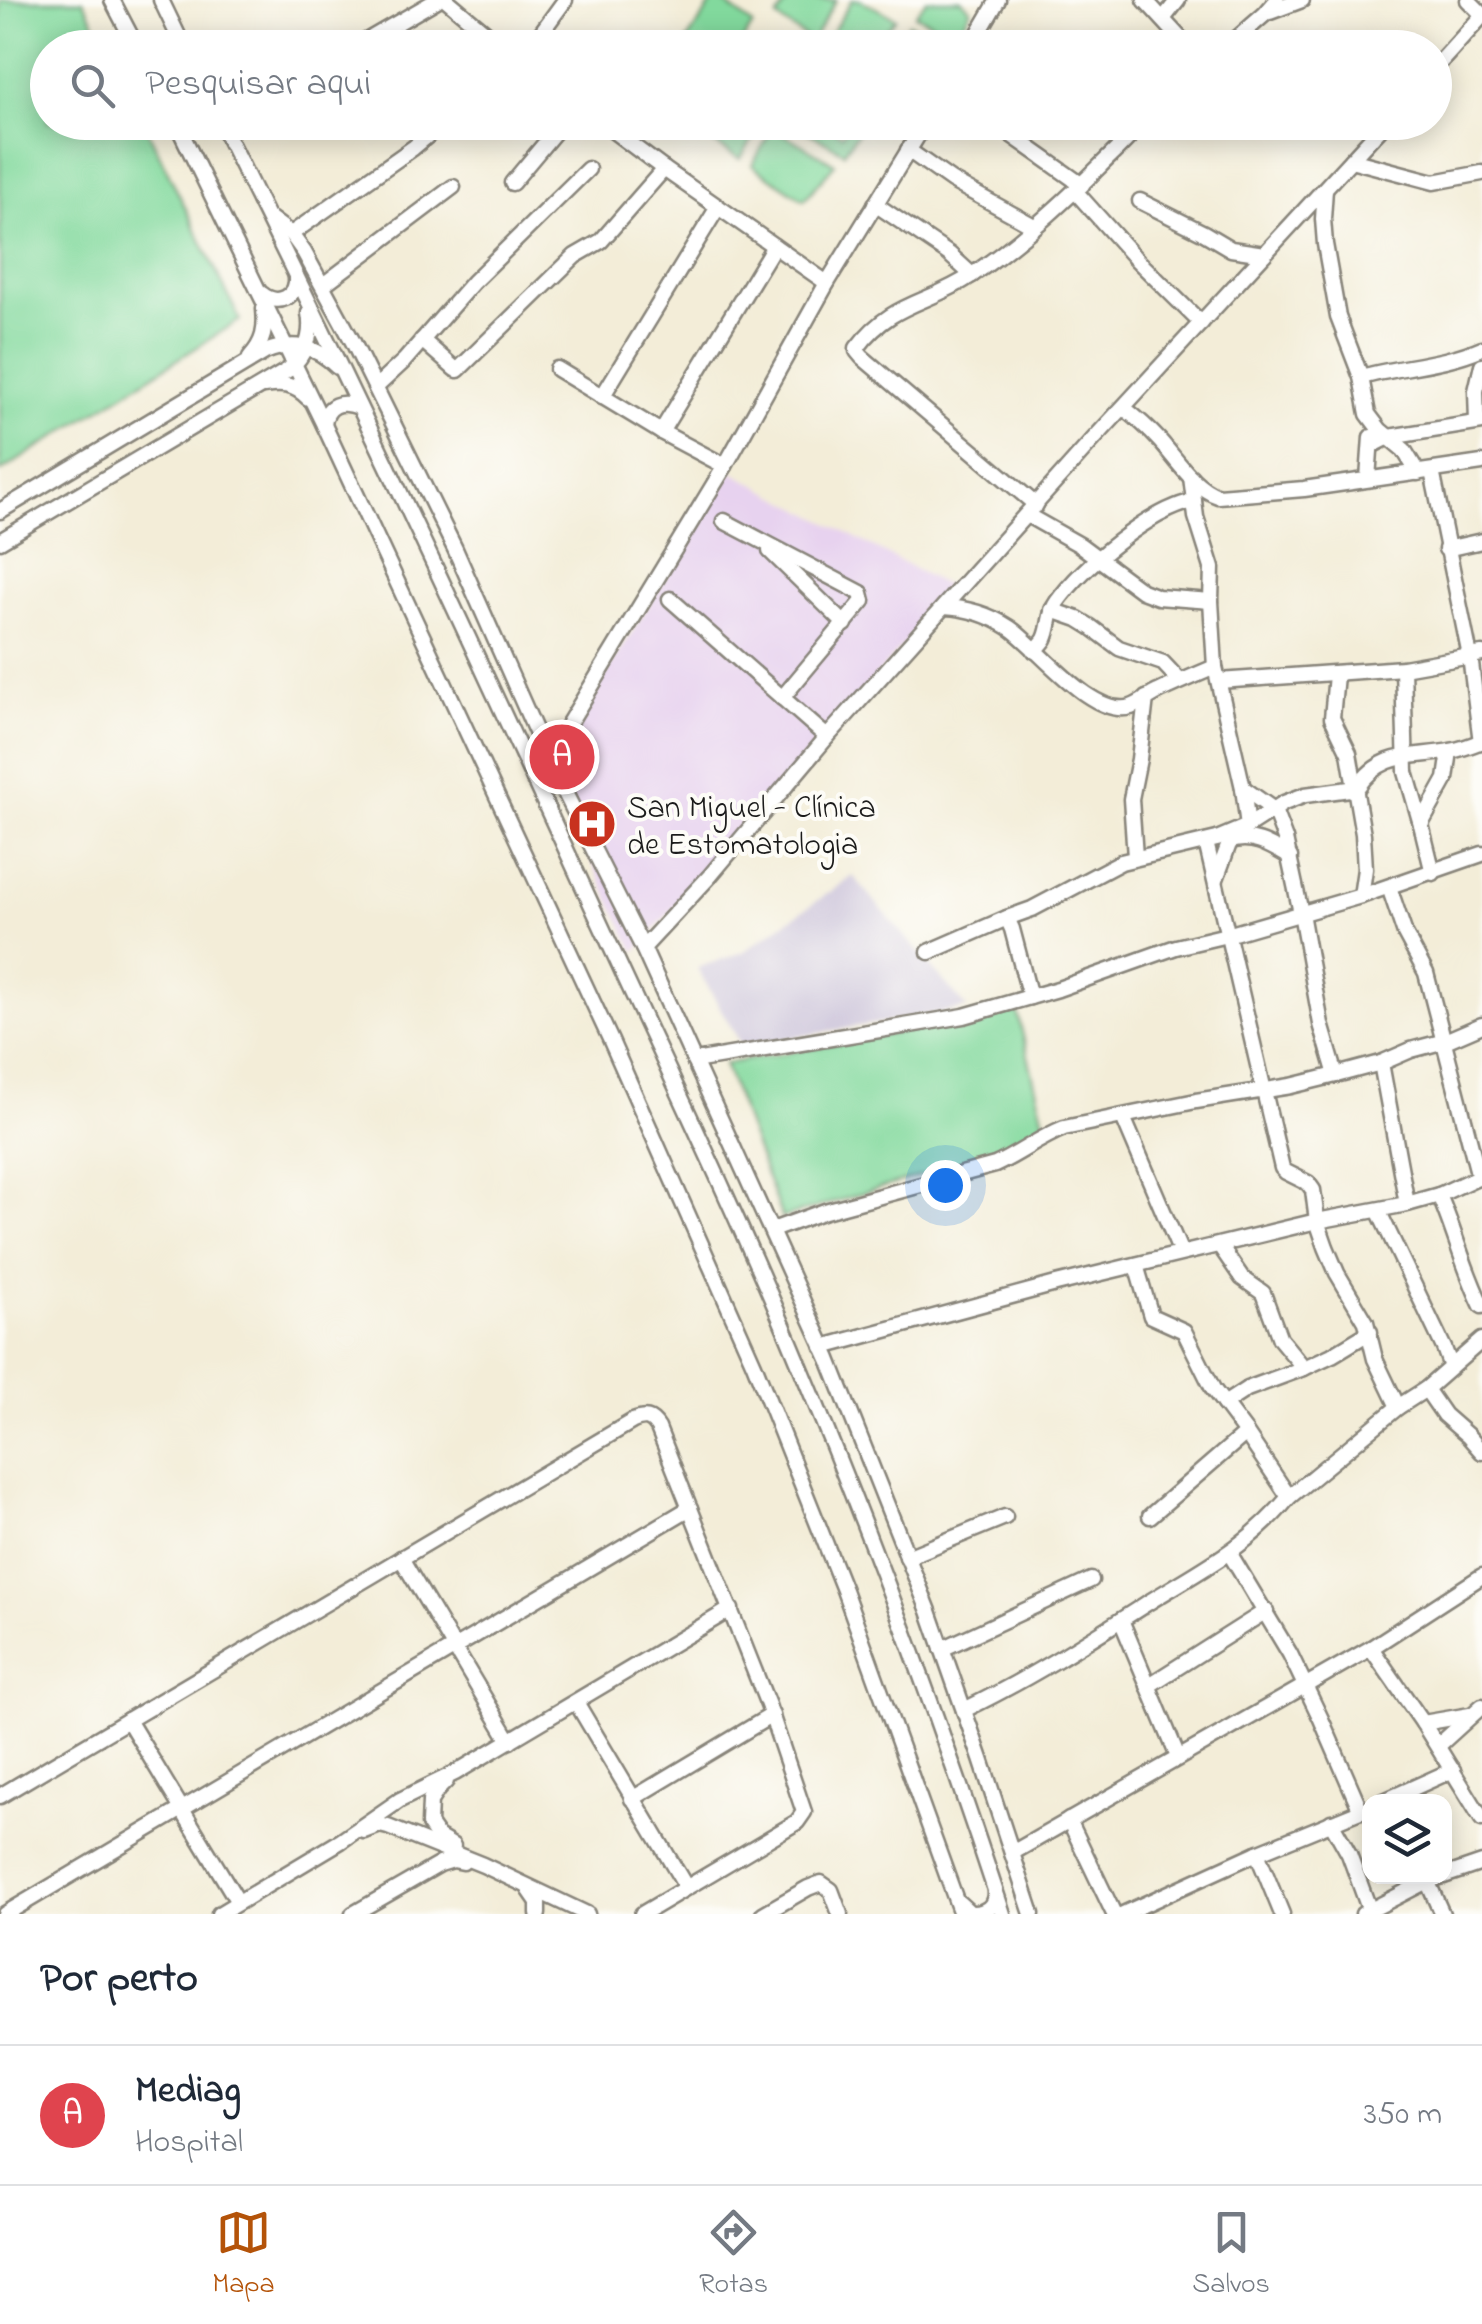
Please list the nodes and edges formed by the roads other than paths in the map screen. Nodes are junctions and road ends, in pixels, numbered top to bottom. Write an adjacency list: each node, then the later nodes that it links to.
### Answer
1 (112, 0): 15 (street)
2 (162, 0): 16 (street)
3 (437, 0): 17 (street)
4 (447, 0): 18 (street)
5 (565, 0): 19 (street)
6 (998, 0): 20 (street)
7 (1145, 0): 14 (street)
8 (1178, 0): 14 (street)
9 (1277, 0): 12 (street)
10 (1302, 0): 12 (street)
11 (1468, 0): 13 (street)
12 (1265, 14): 22 (street)
13 (1482, 15): 23 (street)
14 (1163, 19): 21 (street)
15 (128, 30)
16 (176, 30)
17 (385, 30)
18 (473, 30)
19 (543, 30)
20 (980, 30)
21 (1173, 30)
22 (1247, 30)
23 (1452, 49)
24 (185, 140): 57 (street)
25 (229, 140): 46 (street)
26 (423, 140): 49 (street)
27 (548, 140): 38 (street)
28 (625, 140): 36 (street)
29 (914, 140): 33 (street)
30 (1016, 140): 40 (street)
31 (1125, 140): 40 (street)
32 (1370, 140): 34 (street)
33 (908, 150): 43 (street); 48 (street)
34 (1352, 160): 37 (street); 41 (street)
35 (588, 169): 59 (street)
36 (664, 169): 44 (street); 59 (street)
37 (1482, 172)
38 (512, 183)
39 (452, 187): 55 (street)
40 (1078, 189): 48 (street); 58 (street)
41 (1325, 189): 45 (street); 47 (street)
42 (1140, 201): 51 (street)
43 (875, 204): 53 (street); 54 (street)
44 (718, 208): 50 (street); 71 (street)
45 (1300, 215): 47 (street); 51 (street)
46 (267, 216): 49 (street); 52 (street)
47 (1323, 219): 68 (street)
48 (1034, 226): 53 (street)
49 (291, 234): 55 (street)
50 (774, 246): 54 (street); 78 (street)
51 (1264, 254): 58 (street)
52 (296, 275): 56 (street); 57 (street)
53 (972, 276): 89 (street)
54 (828, 283): 83 (street)
55 (323, 285): 69 (street)
56 (304, 291): 61 (street); 67 (street)
57 (261, 293): 60 (street); 65 (street)
58 (1201, 323): 73 (street)
59 (422, 340): 69 (street)
60 (286, 345): 61 (street); 63 (street); 65 (street)
61 (306, 347): 63 (street); 67 (street)
62 (1482, 348): 68 (street)
63 (295, 364): 70 (street); 74 (street)
64 (1482, 365): 76 (street)
65 (238, 368): 90 (street)
66 (557, 369): 71 (street)
67 (344, 376): 72 (street)
68 (1361, 377): 75 (street)
69 (376, 388): 114 (street)
70 (249, 392): 74 (street); 93 (street)
71 (602, 397): 78 (street)
72 (359, 408): 77 (street); 115 (street)
73 (1124, 408): 86 (street); 89 (street)
74 (316, 409): 77 (street)
75 (1372, 421): 79 (street); 80 (street)
76 (1479, 422): 79 (street)
77 (324, 425): 219 (street)
78 (662, 432): 83 (street)
79 (1389, 437): 80 (street); 81 (street)
80 (1371, 446): 87 (street)
81 (1404, 450): 84 (street); 85 (street)
82 (1482, 464): 84 (street)
83 (725, 466): 114 (street)
84 (1425, 472): 85 (street); 95 (street)
85 (1395, 475): 87 (street)
86 (1191, 476): 87 (street); 88 (street)
87 (1368, 479)
88 (1194, 501): 96 (street); 98 (street)
89 (1032, 510): 96 (street); 99 (street)
90 (0, 511)
91 (724, 522): 92 (street)
92 (757, 538): 101 (street); 101 (street)
93 (0, 540)
94 (1482, 541): 95 (street)
95 (1446, 549): 103 (street)
96 (1098, 559): 98 (street); 100 (street)
97 (670, 599): 108 (street)
98 (1211, 601): 105 (street)
99 (944, 607): 102 (street); 110 (street)
100 (1052, 610): 102 (street); 107 (street)
101 (845, 624): 108 (street)
102 (1035, 651): 109 (street)
103 (1476, 655): 104 (street); 111 (street)
104 (1403, 668): 106 (street); 113 (street)
105 (1217, 674): 106 (street); 107 (street); 116 (street)
106 (1336, 675): 117 (street)
107 (1180, 681): 109 (street)
108 (782, 698): 110 (street)
109 (1146, 698): 124 (street)
110 (827, 738): 134 (street)
111 (1481, 742): 112 (street)
112 (1450, 751): 113 (street); 119 (street)
113 (1406, 756): 117 (street); 119 (street)
114 (548, 758): 115 (street); 134 (street)
115 (533, 778): 216 (street)
116 (1243, 788): 118 (street); 120 (street)
117 (1357, 788): 118 (street); 129 (street)
118 (1274, 810): 120 (street); 123 (street)
119 (1422, 824): 125 (street)
120 (1237, 833): 121 (street); 123 (street); 126 (street)
121 (1206, 842): 124 (street); 126 (street)
122 (1482, 854): 125 (street)
123 (1290, 857): 128 (street)
124 (1135, 858): 131 (street)
125 (1432, 873): 127 (street)
126 (1216, 880): 133 (street)
127 (1389, 887): 129 (street); 138 (street)
128 (1297, 892): 130 (street); 132 (street)
129 (1360, 896): 130 (street)
130 (1301, 913): 132 (street); 141 (street)
131 (1006, 918): 135 (street); 136 (street)
132 (1282, 919): 133 (street)
133 (1227, 936): 136 (street); 142 (street)
134 (643, 948): 139 (street)
135 (929, 952)
136 (1030, 997): 139 (street)
137 (1482, 1025): 138 (street)
138 (1445, 1041): 140 (street); 144 (street)
139 (694, 1061): 149 (street)
140 (1381, 1063): 141 (street); 146 (street)
141 (1336, 1075): 142 (street)
142 (1262, 1090): 143 (street); 148 (street)
143 (1123, 1116): 149 (street); 151 (street)
144 (1480, 1176): 145 (street)
145 (1439, 1195): 146 (street); 153 (street)
146 (1407, 1204): 147 (street)
147 (1378, 1210): 148 (street); 157 (street)
148 (1318, 1221): 150 (street); 154 (street)
149 (772, 1230): 156 (street)
150 (1220, 1246): 151 (street); 158 (street)
151 (1182, 1253): 152 (street)
152 (1136, 1264): 156 (street); 160 (street)
153 (1482, 1306)
154 (1370, 1332): 158 (street); 161 (street)
155 (1482, 1340): 157 (street)
156 (823, 1347): 169 (street)
157 (1450, 1367): 159 (street)
158 (1304, 1368): 160 (street)
159 (1426, 1389): 161 (street); 163 (street)
160 (1224, 1404): 162 (street)
161 (1398, 1407): 164 (street)
162 (1246, 1433): 164 (street); 166 (street)
163 (1482, 1452)
164 (1289, 1498): 168 (street)
165 (690, 1508): 170 (street); 173 (street); 176 (street)
166 (1150, 1516)
167 (1004, 1518): 169 (street)
168 (1230, 1554): 174 (street); 175 (street)
169 (907, 1557): 178 (street)
170 (401, 1558): 176 (street); 185 (street)
171 (1482, 1576): 177 (street)
172 (1090, 1580): 178 (street)
173 (731, 1610): 181 (street); 184 (street)
174 (1266, 1611): 179 (street); 180 (street)
175 (1121, 1620): 179 (street); 182 (street)
176 (454, 1647): 187 (street); 199 (street)
177 (1371, 1648): 180 (street); 186 (street)
178 (942, 1649): 182 (street)
179 (1148, 1686): 189 (street)
180 (1304, 1686): 189 (street); 198 (street)
181 (576, 1702): 187 (street); 196 (street)
182 (964, 1710): 207 (street)
183 (1476, 1710): 186 (street); 188 (street)
184 (772, 1715): 196 (street); 217 (street)
185 (128, 1720): 194 (street); 199 (street)
186 (1423, 1723): 188 (street)
187 (510, 1741): 191 (street)
188 (1438, 1746): 190 (street)
189 (1178, 1758): 203 (street)
190 (1453, 1770): 192 (street); 193 (street)
191 (455, 1773): 197 (street); 201 (street)
192 (1465, 1789): 195 (street); 202 (street)
193 (1403, 1794)
194 (0, 1796)
195 (1482, 1797)
196 (632, 1798): 217 (street)
197 (401, 1801): 201 (street); 205 (street); 206 (street)
198 (1362, 1803)
199 (181, 1809): 218 (street); 222 (street)
200 (1362, 1810): 204 (street)
201 (429, 1816): 205 (street); 210 (street)
202 (1482, 1819)
203 (1069, 1820): 207 (street); 234 (street)
204 (1331, 1822): 208 (street); 221 (street)
205 (404, 1834): 206 (street); 210 (street); 212 (street)
206 (340, 1841): 218 (street)
207 (1012, 1853): 233 (street)
208 (1257, 1853): 220 (street); 236 (street)
209 (1482, 1863): 211 (street)
210 (484, 1866): 212 (street); 215 (street)
211 (1452, 1872)
212 (410, 1880): 224 (street)
213 (1423, 1884): 221 (street)
214 (1435, 1884): 237 (street)
215 (525, 1885): 225 (street); 228 (street)
216 (994, 1886): 219 (street); 232 (street)
217 (686, 1887): 229 (street)
218 (238, 1902): 223 (street)
219 (959, 1907)
220 (1148, 1909): 235 (street)
221 (1367, 1913)
222 (5, 1914)
223 (218, 1914)
224 (353, 1914)
225 (538, 1914)
226 (561, 1914): 227 (street)
227 (579, 1914)
228 (588, 1914)
229 (642, 1914)
230 (764, 1914): 231 (street)
231 (840, 1914)
232 (1002, 1914)
233 (1032, 1914)
234 (1114, 1914)
235 (1123, 1914)
236 (1282, 1914)
237 (1442, 1914)

